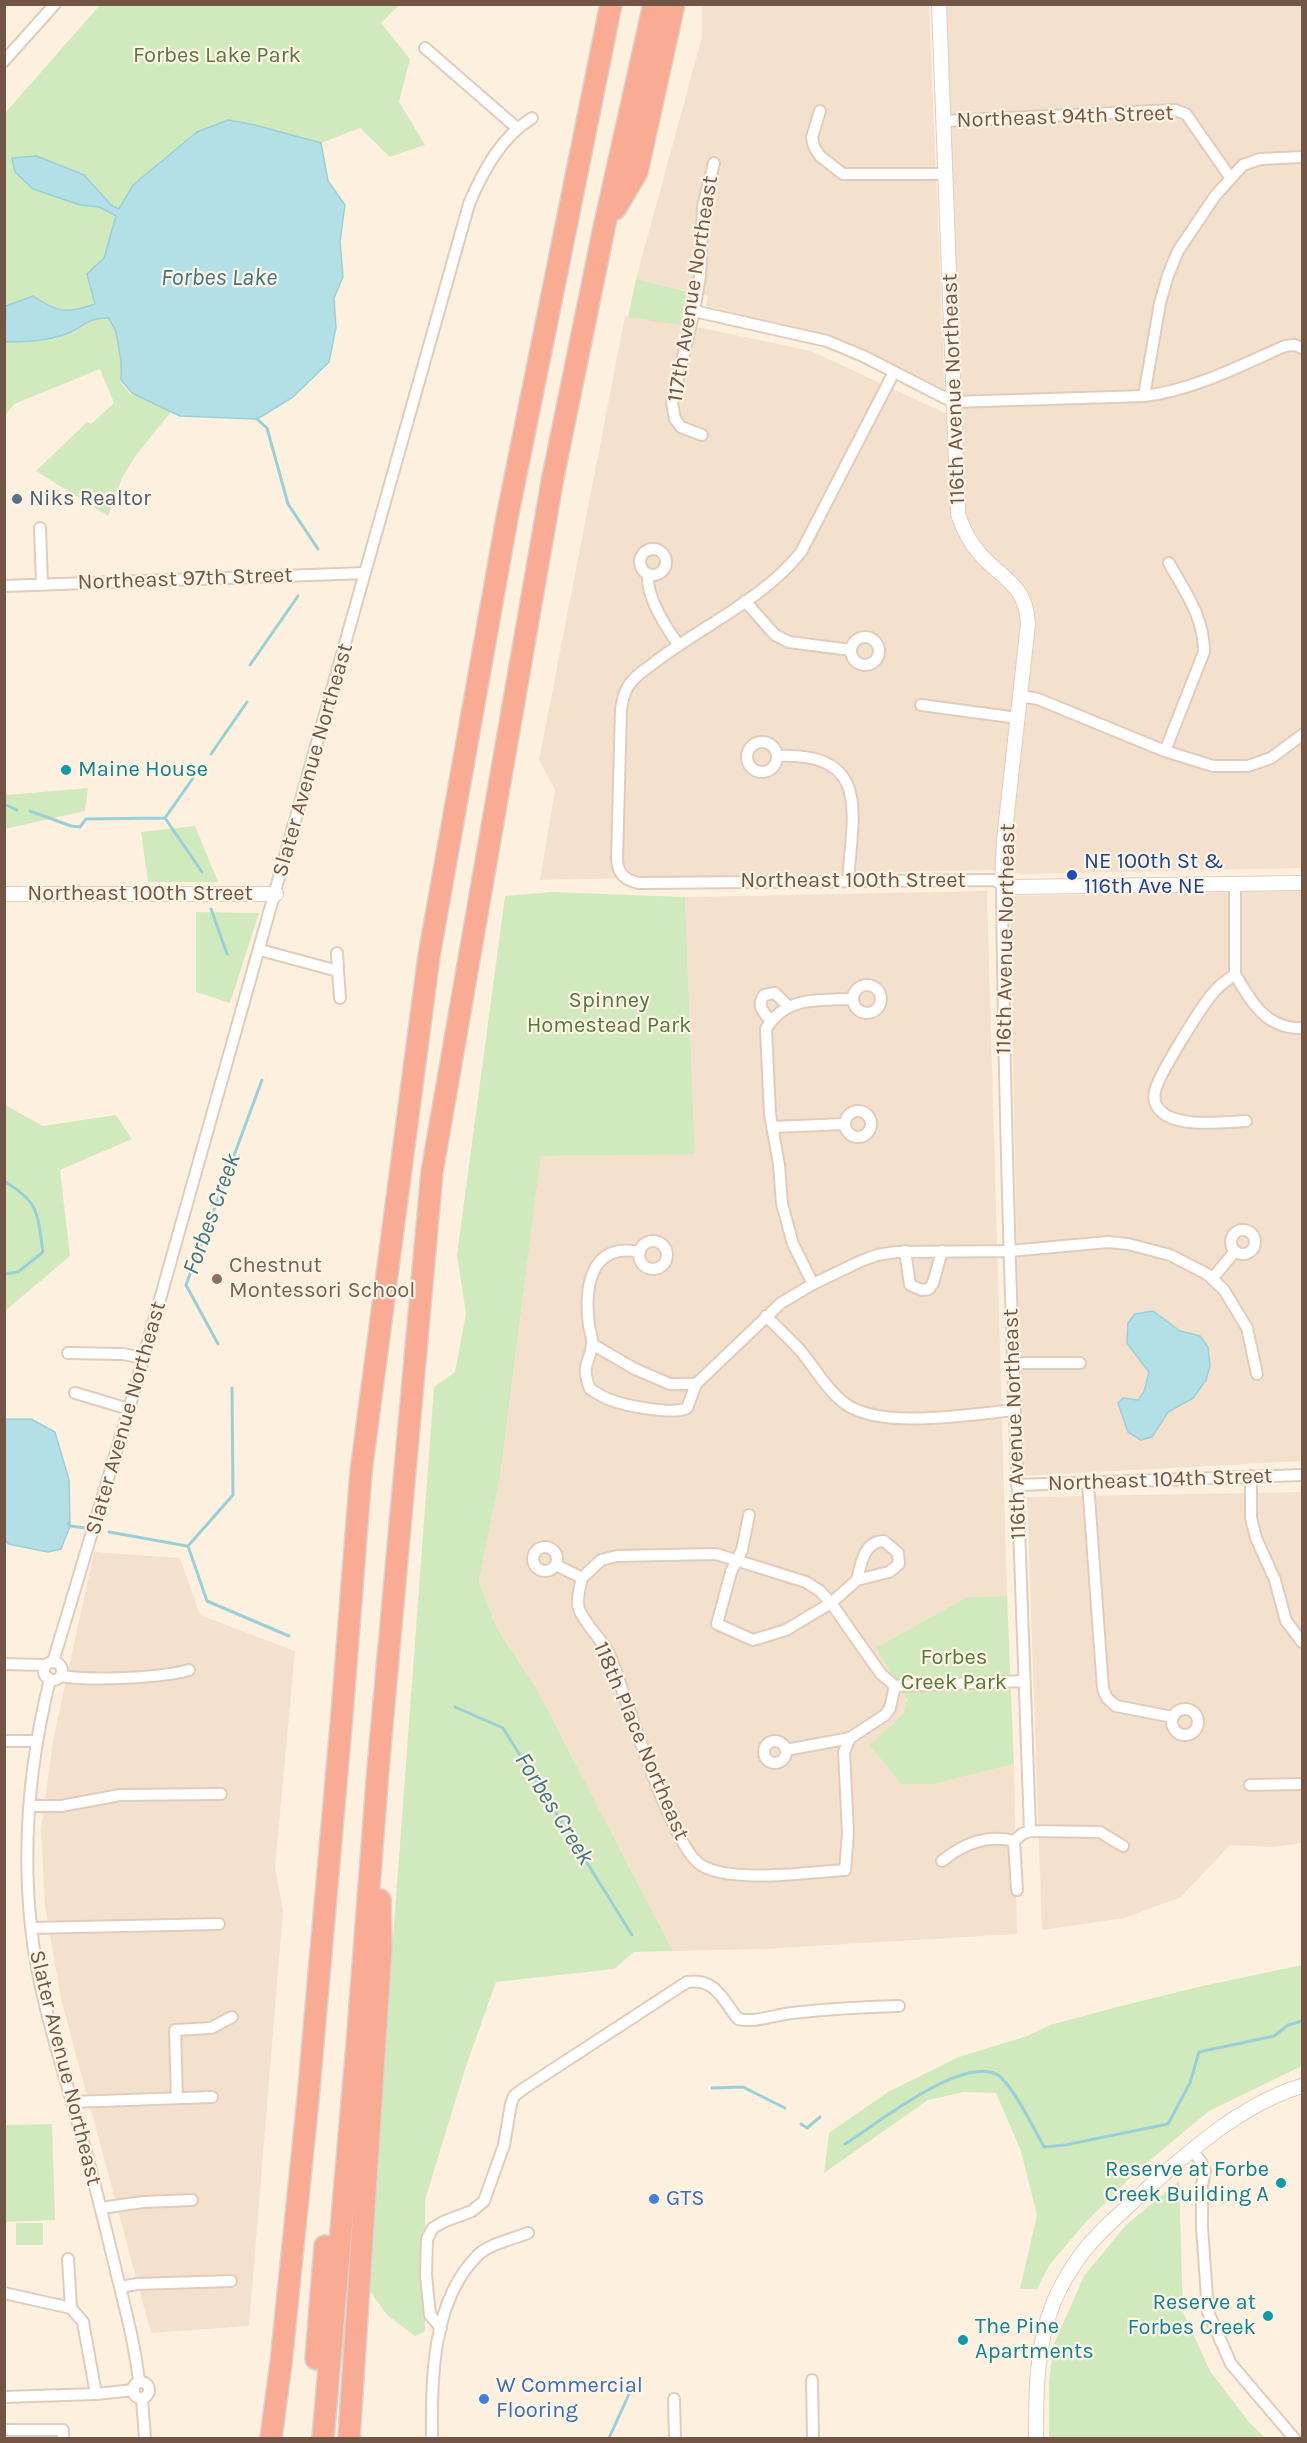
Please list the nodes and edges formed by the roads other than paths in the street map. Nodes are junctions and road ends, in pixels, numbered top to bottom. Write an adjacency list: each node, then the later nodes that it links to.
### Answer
1 (55, 4): 9 (street)
2 (606, 4): 7 (highway)
3 (611, 4): 7 (highway)
4 (654, 4): 18 (highway)
5 (674, 4): 18 (highway)
6 (939, 4): 12 (street, 116th Avenue Northeast)
7 (605, 34): 136 (highway)
8 (425, 48): 13 (street)
9 (4, 61)
10 (819, 111): 16 (street)
11 (532, 118): 13 (street, Slater Avenue Northeast)
12 (944, 121): 16 (street, 116th Avenue Northeast); 17 (street, Northeast 94th Street)
13 (517, 128): 27 (street, Slater Avenue Northeast)
14 (1302, 157): 17 (street)
15 (714, 163): 19 (street, 117th Avenue Northeast)
16 (946, 174): 23 (street, 116th Avenue Northeast)
17 (1230, 177): 22 (street)
18 (604, 228): 99 (highway)
19 (694, 311): 21 (street); 24 (street, 117th Avenue Northeast)
20 (1302, 348): 22 (street)
21 (894, 372): 23 (street); 31 (street)
22 (1144, 396): 23 (street)
23 (953, 402): 34 (street, 116th Avenue Northeast)
24 (702, 435)
25 (40, 528): 29 (street)
26 (1168, 563): 38 (street)
27 (365, 573): 29 (street, Northeast 97th Street); 45 (street, Slater Avenue Northeast)
28 (648, 574): 32 (street)
29 (42, 584): 30 (street, Northeast 97th Street)
30 (4, 586)
31 (745, 600): 32 (street); 33 (street)
32 (678, 644): 40 (street, Northeast 100th Street)
33 (851, 650)
34 (1021, 696): 36 (street, 116th Avenue Northeast); 38 (street)
35 (921, 705): 36 (street)
36 (1018, 718): 41 (street, 116th Avenue Northeast)
37 (1302, 735): 38 (street)
38 (1166, 751)
39 (777, 756): 40 (street)
40 (848, 880): 41 (street, Northeast 100th Street)
41 (1002, 883): 43 (street, Northeast 100th Street); 60 (street, 116th Avenue Northeast)
42 (1302, 883): 43 (street, Northeast 100th Street)
43 (1235, 885): 49 (street)
44 (4, 894): 45 (street, Northeast 100th Street)
45 (276, 894): 46 (street, Slater Avenue Northeast)
46 (260, 950): 48 (street); 68 (street, Slater Avenue Northeast)
47 (337, 953): 48 (street)
48 (338, 971): 50 (street)
49 (1234, 974): 54 (street); 55 (street)
50 (340, 998)
51 (852, 999): 52 (street)
52 (784, 1010): 53 (street); 53 (street)
53 (771, 1022): 57 (street)
54 (1302, 1028)
55 (1246, 1121)
56 (845, 1124): 57 (street)
57 (772, 1127): 64 (street)
58 (905, 1251): 59 (street); 59 (street); 64 (street)
59 (942, 1251): 60 (street)
60 (1010, 1251): 63 (street); 69 (street, 116th Avenue Northeast)
61 (1235, 1251): 63 (street)
62 (640, 1252): 66 (street)
63 (1212, 1279): 71 (street)
64 (813, 1284): 65 (street)
65 (766, 1316): 72 (street); 75 (street)
66 (592, 1344): 72 (street); 72 (street)
67 (68, 1353): 68 (street)
68 (143, 1358): 74 (street, Slater Avenue Northeast)
69 (1013, 1363): 70 (street); 75 (street, 116th Avenue Northeast)
70 (1080, 1363)
71 (1257, 1374)
72 (696, 1384)
73 (75, 1394): 74 (street)
74 (129, 1409): 87 (street, Slater Avenue Northeast)
75 (1015, 1410): 79 (street, 116th Avenue Northeast)
76 (1302, 1475): 77 (street, Northeast 104th Street)
77 (1251, 1476): 78 (street, Northeast 104th Street); 86 (street)
78 (1088, 1483): 79 (street, Northeast 104th Street); 94 (street)
79 (1017, 1485): 92 (street, 116th Avenue Northeast)
80 (748, 1515): 81 (street)
81 (738, 1560): 83 (street); 85 (street); 85 (street)
82 (556, 1564): 83 (street)
83 (582, 1578): 95 (street, 118th Place Northeast)
84 (857, 1580): 85 (street)
85 (831, 1603): 93 (street)
86 (1302, 1642)
87 (50, 1663): 88 (street); 90 (street); 91 (street)
88 (4, 1664)
89 (189, 1670): 90 (street)
90 (61, 1676): 91 (street)
91 (50, 1679): 97 (street, Slater Avenue Northeast)
92 (1025, 1681): 93 (street); 104 (street, 116th Avenue Northeast)
93 (895, 1686): 95 (street)
94 (1173, 1718)
95 (850, 1738): 98 (street)
96 (4, 1741): 97 (street)
97 (36, 1741): 103 (street, Slater Avenue Northeast)
98 (786, 1750)
99 (378, 1769): 113 (highway); 139 (highway)
100 (1302, 1784): 101 (street)
101 (1250, 1785)
102 (221, 1794): 103 (street)
103 (29, 1806): 110 (street, Slater Avenue Northeast)
104 (1030, 1831): 105 (street); 106 (street)
105 (1014, 1841): 107 (street); 108 (street)
106 (1123, 1846)
107 (942, 1861)
108 (1017, 1890)
109 (219, 1924): 110 (street)
110 (31, 1928): 117 (street, Slater Avenue Northeast)
111 (899, 2006): 127 (street)
112 (232, 2017): 116 (street)
113 (357, 2045): 137 (highway); 138 (highway)
114 (1302, 2086): 118 (street)
115 (212, 2097): 116 (street)
116 (177, 2098): 117 (street)
117 (72, 2102): 120 (street, Slater Avenue Northeast)
118 (1193, 2151): 143 (street); 144 (street)
119 (192, 2200): 120 (street)
120 (101, 2208): 124 (street, Slater Avenue Northeast)
121 (528, 2233): 127 (street)
122 (68, 2259): 126 (street)
123 (231, 2281): 124 (street)
124 (120, 2288): 129 (street, Slater Avenue Northeast)
125 (4, 2293): 126 (street)
126 (71, 2308): 130 (street)
127 (441, 2328): 140 (street)
128 (812, 2380): 142 (street)
129 (138, 2390): 130 (street); 135 (street, Slater Avenue Northeast)
130 (96, 2394): 131 (street)
131 (4, 2397)
132 (674, 2399): 141 (street)
133 (4, 2430): 134 (street)
134 (63, 2434)
135 (145, 2439)
136 (271, 2439)
137 (309, 2439)
138 (323, 2439)
139 (349, 2439)
140 (432, 2439)
141 (675, 2439)
142 (813, 2439)
143 (1036, 2439)
144 (1294, 2439)

